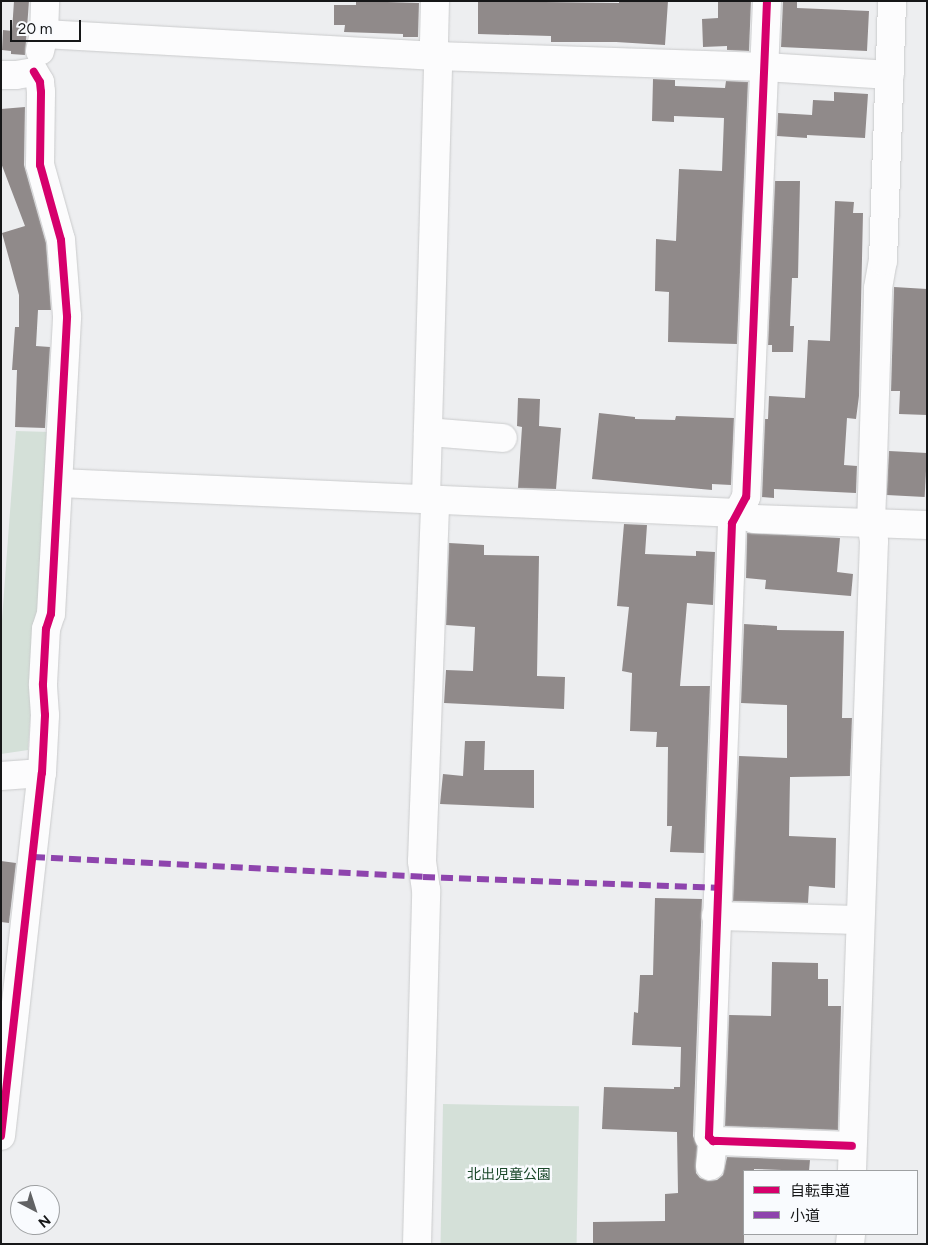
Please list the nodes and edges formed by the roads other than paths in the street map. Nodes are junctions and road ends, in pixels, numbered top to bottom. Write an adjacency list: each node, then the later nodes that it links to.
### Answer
1 (44, 1): 5 (street)
2 (435, 1): 6 (street)
3 (767, 1): 7 (street)
4 (892, 1): 10 (street)
5 (44, 34): 6 (street); 8 (street)
6 (436, 56): 7 (street); 11 (street)
7 (765, 67): 10 (street); 15 (street)
8 (34, 72): 9 (street); 13 (street)
9 (1, 75)
10 (890, 75): 16 (street)
11 (428, 432): 12 (street); 14 (street)
12 (503, 438)
13 (59, 483): 14 (street); 18 (street)
14 (430, 499): 15 (street); 24 (street)
15 (737, 513): 16 (street); 20 (street)
16 (871, 523): 17 (street); 21 (street)
17 (927, 525)
18 (42, 773): 19 (street); 22 (street)
19 (1, 776)
20 (716, 916): 21 (street); 23 (street)
21 (860, 920): 23 (street)
22 (1, 1136)
23 (852, 1158)
24 (417, 1244)

